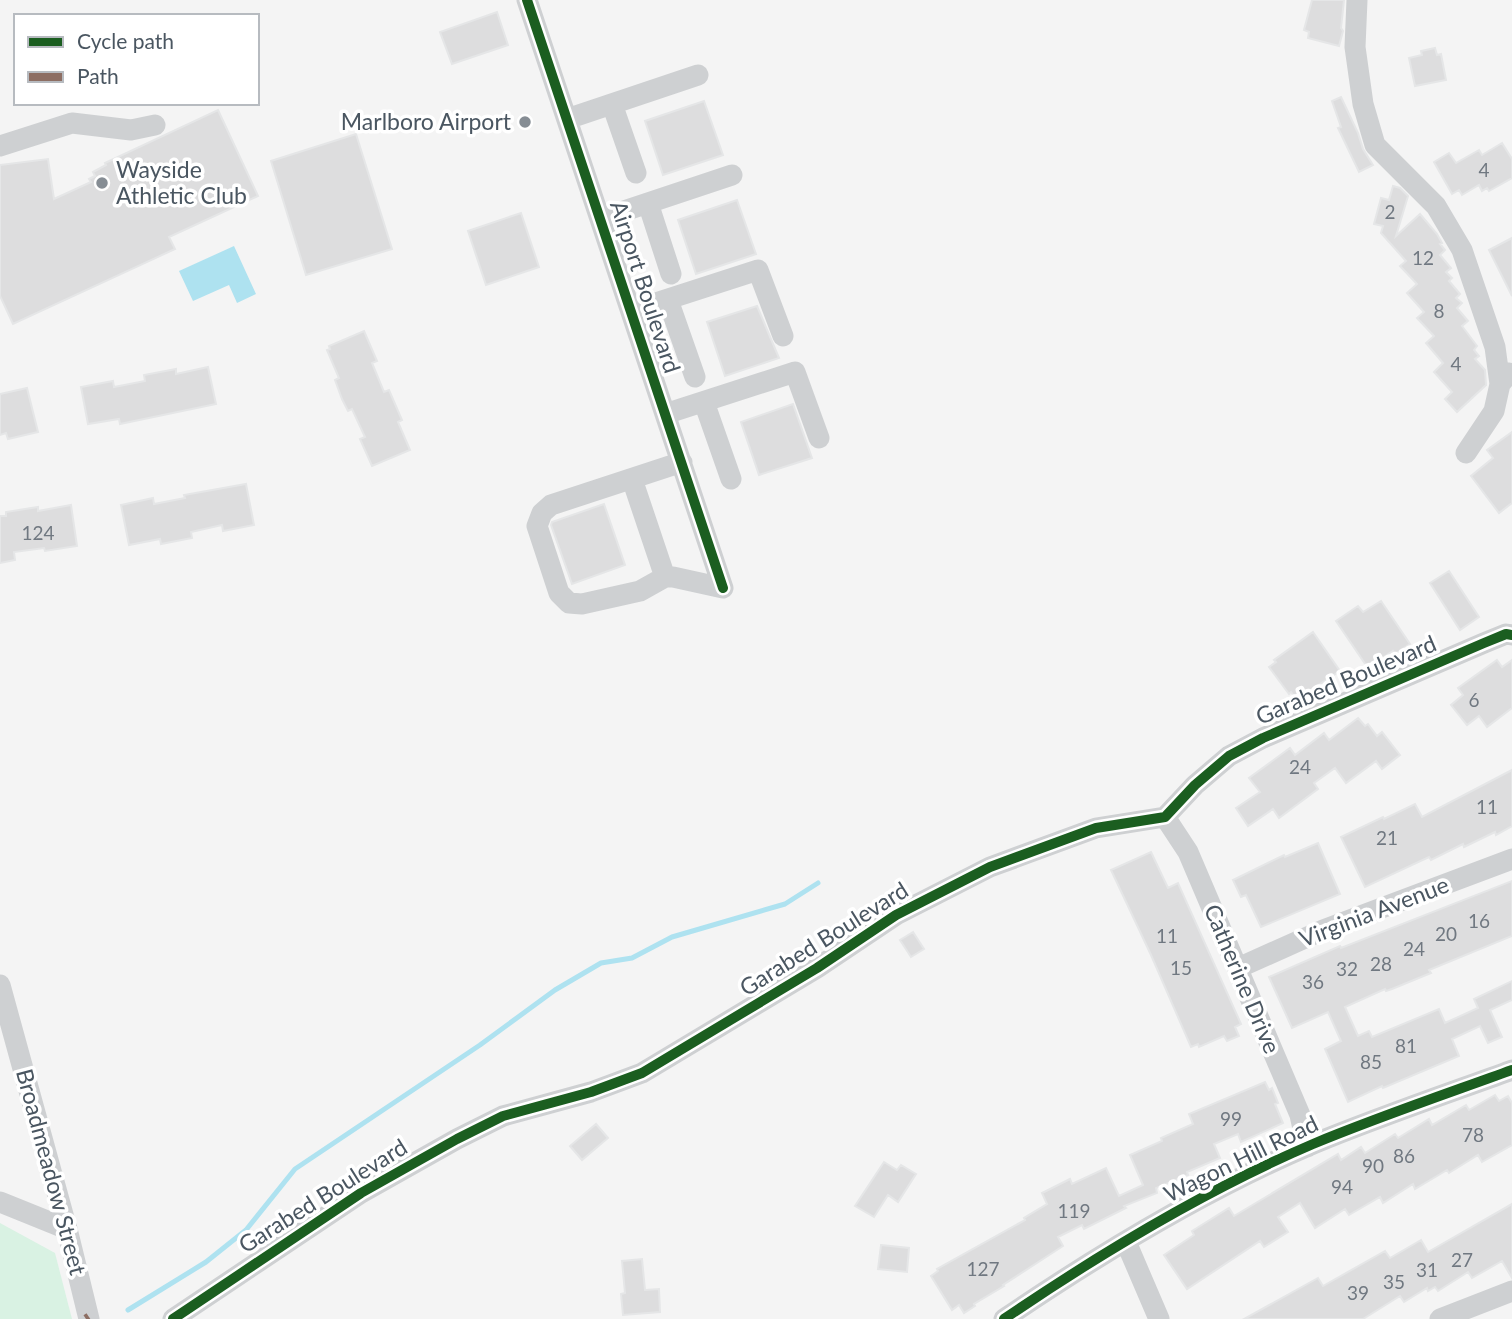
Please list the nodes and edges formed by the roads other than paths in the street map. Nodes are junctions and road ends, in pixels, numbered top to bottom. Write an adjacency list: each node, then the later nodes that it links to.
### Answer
1 (527, 0): 5 (street, Airport Boulevard)
2 (1357, 0): 17 (street)
3 (698, 75): 4 (street)
4 (612, 104): 5 (street); 8 (street)
5 (566, 120): 11 (street, Airport Boulevard)
6 (155, 125): 7 (street)
7 (0, 146)
8 (636, 173)
9 (732, 175): 10 (street)
10 (648, 203): 11 (street); 12 (street)
11 (600, 219): 14 (street, Airport Boulevard)
12 (671, 274)
13 (668, 300): 14 (street); 15 (street); 16 (street)
14 (631, 311): 19 (street, Airport Boulevard)
15 (783, 336)
16 (695, 377)
17 (1506, 377): 21 (street)
18 (704, 402): 19 (street); 20 (street); 24 (street)
19 (665, 414): 22 (street, Airport Boulevard)
20 (819, 438)
21 (1466, 453)
22 (682, 462): 23 (street); 25 (street, Airport Boulevard)
23 (632, 479): 25 (street); 25 (street)
24 (731, 479)
25 (664, 577)
26 (1512, 635): 27 (street, Garabed Boulevard)
27 (1165, 817): 29 (street, Catherine Drive); 38 (street, Garabed Boulevard)
28 (1512, 859): 29 (street, Virginia Avenue)
29 (1238, 968): 32 (street, Catherine Drive)
30 (0, 985): 34 (street, Broadmeadow Street)
31 (1512, 1070): 32 (street, Wagon Hill Road)
32 (1307, 1147): 35 (street, Wagon Hill Road)
33 (0, 1202): 34 (street)
34 (67, 1229): 37 (street, Broadmeadow Street)
35 (1126, 1242): 39 (street, Wagon Hill Road); 40 (street)
36 (1512, 1291): 41 (street)
37 (89, 1319)
38 (173, 1319)
39 (1004, 1319)
40 (1159, 1319)
41 (1440, 1319)

